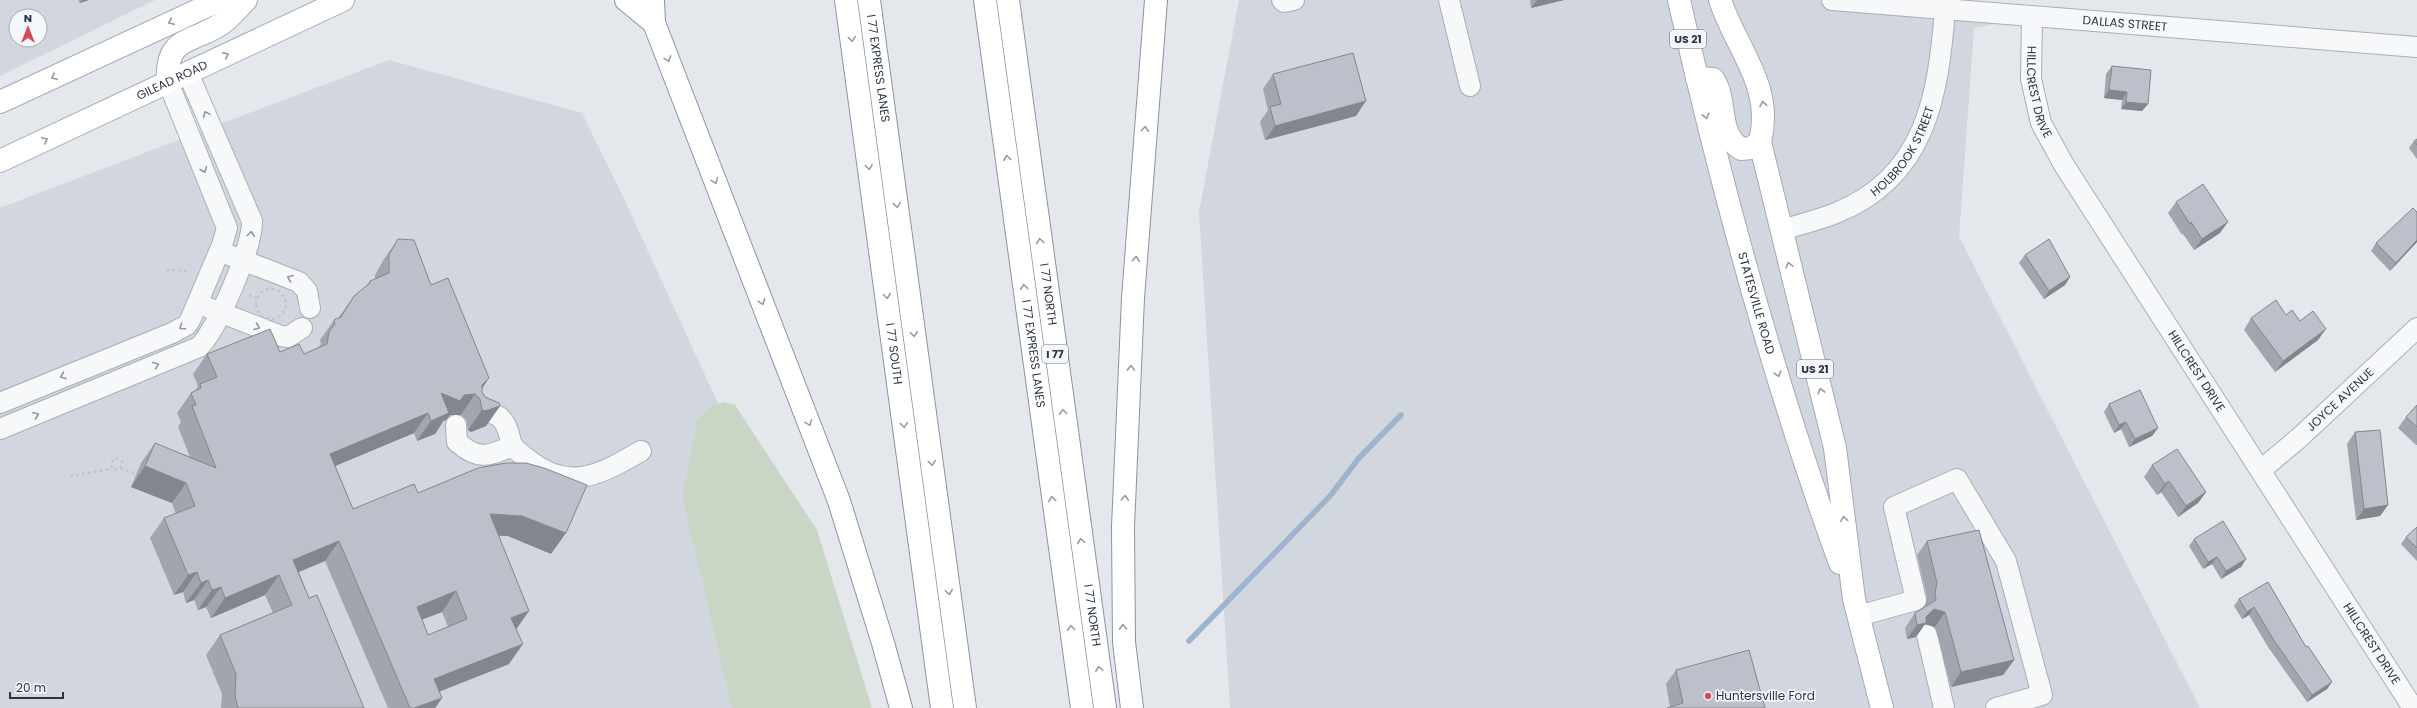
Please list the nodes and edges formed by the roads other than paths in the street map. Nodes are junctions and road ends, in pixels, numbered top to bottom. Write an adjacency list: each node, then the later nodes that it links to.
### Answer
1 (220, 0): 17 (main road)
2 (246, 0): 24 (main road)
3 (343, 0): 22 (main road, GILEAD ROAD, one-way to 3)
4 (626, 0): 20 (main road)
5 (653, 0): 20 (main road)
6 (846, 0): 47 (main road, I 77 SOUTH, one-way to 47)
7 (869, 0): 48 (main road, I 77 EXPRESS LANES, one-way to 48)
8 (986, 0): 49 (main road, I 77 EXPRESS LANES / I 77, one-way to 8)
9 (1008, 0): 50 (main road, I 77 NORTH / I 77, one-way to 9)
10 (1156, 0): 51 (main road, one-way to 10)
11 (1282, 0): 12 (street)
12 (1294, 0)
13 (1449, 0): 25 (street)
14 (1679, 0): 23 (main road, STATESVILLE ROAD / US 21)
15 (1720, 0): 27 (main road, STATESVILLE ROAD / US 21, one-way to 15)
16 (1832, 0): 18 (street, DALLAS STREET)
17 (189, 7): 26 (main road, one-way to 26)
18 (1945, 10): 19 (street, DALLAS STREET); 29 (street, HOLBROOK STREET)
19 (2032, 17): 21 (street, DALLAS STREET); 43 (street, HILLCREST DRIVE)
20 (654, 23): 46 (main road, one-way to 46)
21 (2417, 47)
22 (188, 72): 24 (main road, GILEAD ROAD); 31 (street, one-way to 22)
23 (1697, 78): 27 (main road); 44 (main road, STATESVILLE ROAD / US 21, one-way to 44)
24 (168, 82): 28 (main road, GILEAD ROAD, one-way to 24); 30 (street, one-way to 30)
25 (1470, 86)
26 (0, 102)
27 (1760, 142): 29 (main road, STATESVILLE ROAD / US 21)
28 (0, 161)
29 (1781, 230): 44 (main road, STATESVILLE ROAD / US 21, one-way to 29)
30 (219, 251): 31 (street); 32 (street)
31 (242, 259): 33 (street, one-way to 31); 34 (street)
32 (198, 302): 34 (street); 37 (street, one-way to 37)
33 (310, 308)
34 (220, 313): 35 (street, one-way to 35); 40 (street, one-way to 34)
35 (302, 328)
36 (2417, 328): 43 (street, JOYCE AVENUE)
37 (0, 403)
38 (479, 409): 41 (street)
39 (456, 425): 41 (street)
40 (0, 430)
41 (513, 446): 42 (street)
42 (641, 451)
43 (2261, 470): 55 (street, HILLCREST DRIVE)
44 (1856, 608): 45 (street); 52 (main road, STATESVILLE ROAD / US 21)
45 (1922, 617): 53 (street); 54 (street)
46 (901, 708)
47 (942, 708)
48 (965, 708)
49 (1082, 708)
50 (1105, 708)
51 (1132, 708)
52 (1882, 708)
53 (1944, 708)
54 (1996, 708)
55 (2413, 708)

